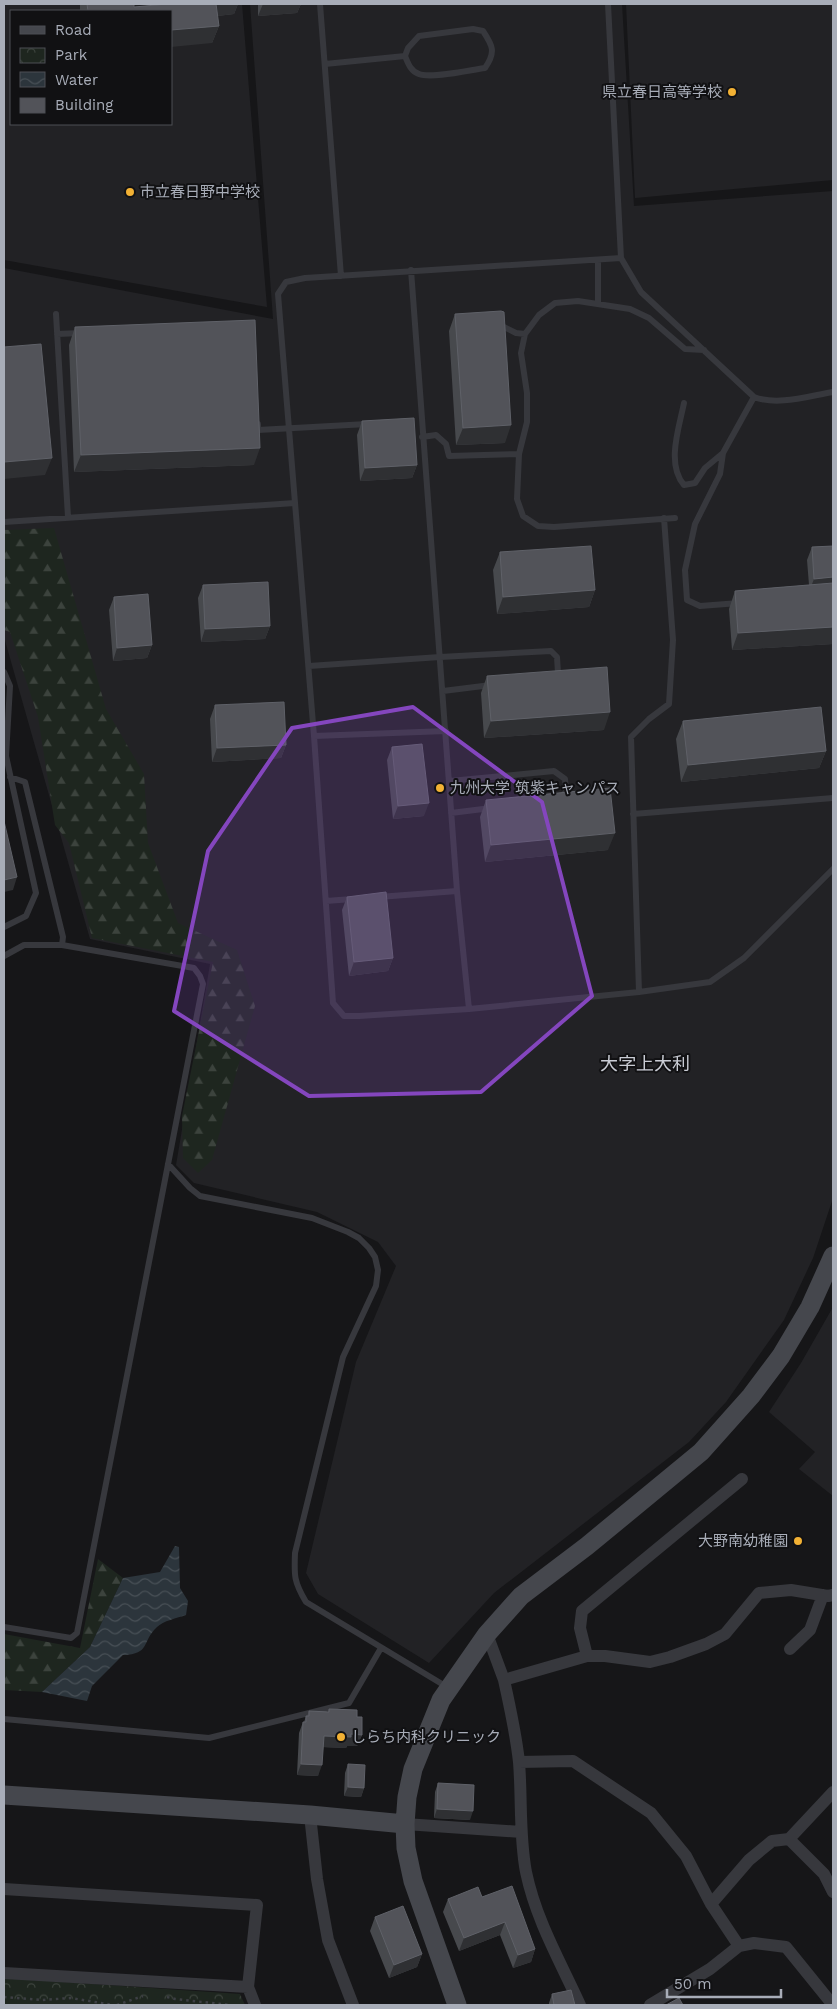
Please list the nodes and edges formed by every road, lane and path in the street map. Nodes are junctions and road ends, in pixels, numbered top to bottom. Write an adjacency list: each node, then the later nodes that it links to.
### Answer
1 (320, 4): 4 (lane)
2 (608, 4): 5 (lane)
3 (405, 56): 3 (lane); 4 (lane)
4 (325, 64): 8 (lane)
5 (621, 258): 6 (lane); 15 (lane)
6 (598, 260): 7 (lane); 9 (lane)
7 (411, 270): 8 (lane); 21 (lane)
8 (341, 276): 23 (lane)
9 (598, 304): 14 (lane); 15 (lane)
10 (56, 314): 13 (lane)
11 (491, 321): 14 (lane)
12 (86, 333): 13 (lane)
13 (57, 334): 28 (lane)
14 (525, 334): 26 (lane)
15 (704, 350): 17 (lane)
16 (833, 392): 17 (lane)
17 (754, 397): 25 (lane)
18 (684, 402): 25 (lane)
19 (258, 420): 23 (lane)
20 (412, 421): 21 (lane)
21 (421, 421): 24 (lane)
22 (374, 424): 23 (lane)
23 (290, 429): 27 (lane)
24 (422, 437): 26 (lane); 33 (lane)
25 (723, 453): 32 (lane)
26 (519, 454): 29 (lane)
27 (296, 503): 28 (lane); 34 (lane)
28 (68, 517): 31 (lane)
29 (664, 518): 30 (lane); 47 (lane)
30 (676, 518)
31 (4, 522)
32 (748, 602)
33 (440, 656): 34 (lane); 36 (lane); 38 (lane)
34 (309, 666): 40 (lane)
35 (4, 672): 41 (lane)
36 (546, 679)
37 (499, 684): 38 (lane)
38 (443, 690): 39 (lane)
39 (446, 731): 40 (lane); 42 (lane)
40 (314, 736): 52 (lane)
41 (10, 777): 53 (lane); 54 (lane)
42 (450, 781): 44 (lane); 46 (lane)
43 (833, 798): 47 (lane)
44 (553, 800)
45 (497, 807): 46 (lane)
46 (451, 813): 49 (lane)
47 (633, 814): 56 (lane)
48 (833, 869): 56 (lane)
49 (457, 891): 50 (lane); 57 (lane)
50 (373, 897)
51 (363, 898): 52 (lane)
52 (326, 901): 57 (lane)
53 (4, 927)
54 (62, 944): 55 (lane); 58 (lane)
55 (4, 956)
56 (639, 992): 57 (lane)
57 (469, 1009)
58 (168, 1164): 62 (lane); 64 (lane)
59 (833, 1256): 63 (street)
60 (742, 1479): 66 (street)
61 (828, 1595): 65 (street); 66 (street)
62 (4, 1627)
63 (487, 1634): 67 (street); 68 (street)
64 (382, 1648): 68 (lane); 69 (lane)
65 (790, 1649)
66 (587, 1656): 67 (street)
67 (504, 1680): 70 (street)
68 (449, 1688): 74 (street)
69 (4, 1720)
70 (519, 1762): 75 (street); 79 (street)
71 (833, 1792): 76 (street)
72 (4, 1795): 73 (street)
73 (310, 1815): 74 (street); 90 (street)
74 (405, 1824): 75 (street); 91 (street)
75 (521, 1832): 92 (street)
76 (789, 1839): 78 (street); 79 (street)
77 (4, 1889): 82 (street)
78 (833, 1892)
79 (711, 1904): 80 (street)
80 (739, 1946): 93 (street); 94 (street)
81 (4, 1973): 82 (street)
82 (248, 1987): 89 (street)
83 (150, 1993): 87 (path)
84 (159, 1994): 88 (path)
85 (4, 1997): 86 (path)
86 (113, 2005)
87 (117, 2005)
88 (230, 2005)
89 (256, 2005)
90 (353, 2005)
91 (457, 2005)
92 (580, 2005)
93 (650, 2005)
94 (833, 2005)

